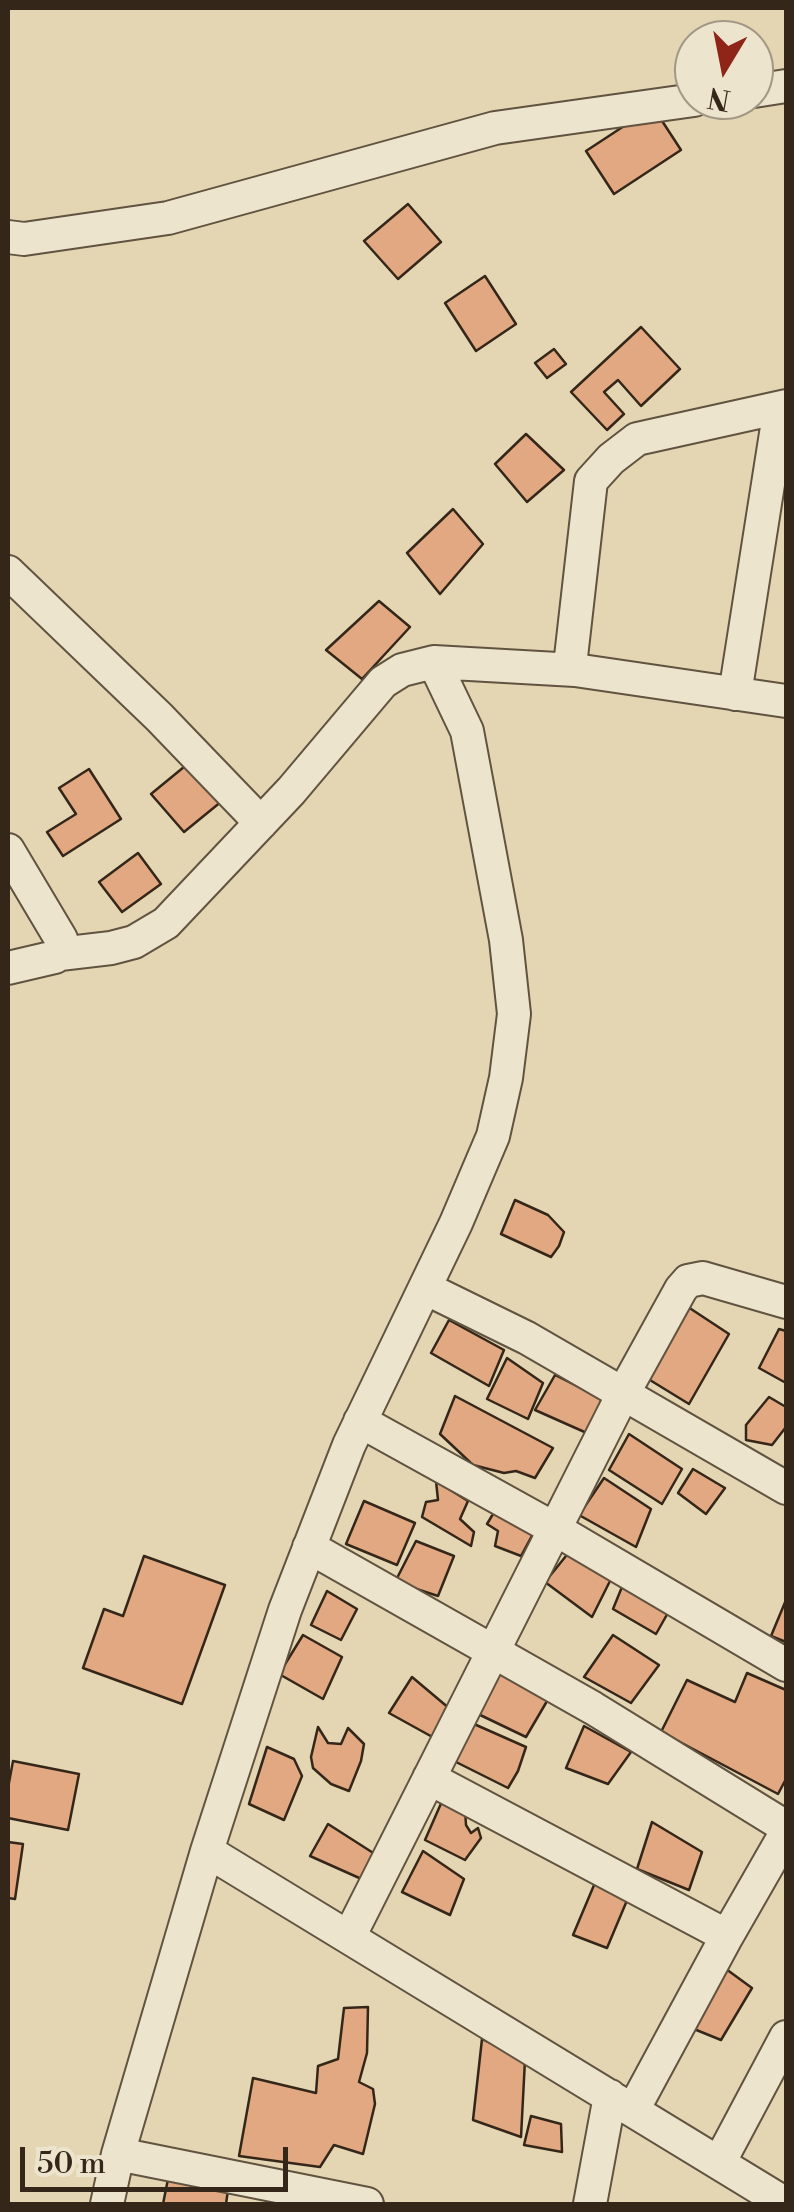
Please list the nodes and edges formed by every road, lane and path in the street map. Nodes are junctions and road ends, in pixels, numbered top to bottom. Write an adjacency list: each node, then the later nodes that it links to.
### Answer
1 (674, 103): 2 (street)
2 (8, 237)
3 (783, 407): 6 (street); 7 (street)
4 (8, 572): 9 (street)
5 (434, 662): 6 (street); 9 (street); 13 (street)
6 (575, 670): 7 (street)
7 (735, 694): 8 (street)
8 (786, 701)
9 (261, 823): 11 (street)
10 (8, 850): 11 (street)
11 (60, 954): 12 (street)
12 (8, 968)
13 (425, 1288): 15 (street); 16 (street)
14 (786, 1302): 15 (street)
15 (623, 1394): 17 (street); 18 (street)
16 (360, 1422): 18 (street); 19 (street)
17 (786, 1488)
18 (554, 1529): 20 (street); 21 (street)
19 (309, 1547): 20 (street); 24 (street)
20 (493, 1651): 22 (street); 23 (street)
21 (786, 1665)
22 (429, 1778): 25 (street); 26 (street)
23 (786, 1830): 25 (street)
24 (207, 1851): 26 (street); 29 (street)
25 (727, 1936): 28 (street)
26 (349, 1937): 28 (street)
27 (786, 2036): 30 (street)
28 (622, 2103): 30 (street); 33 (street)
29 (118, 2154): 31 (street); 32 (street)
30 (719, 2163): 34 (street)
31 (107, 2204)
32 (367, 2204)
33 (590, 2204)
34 (786, 2204)

